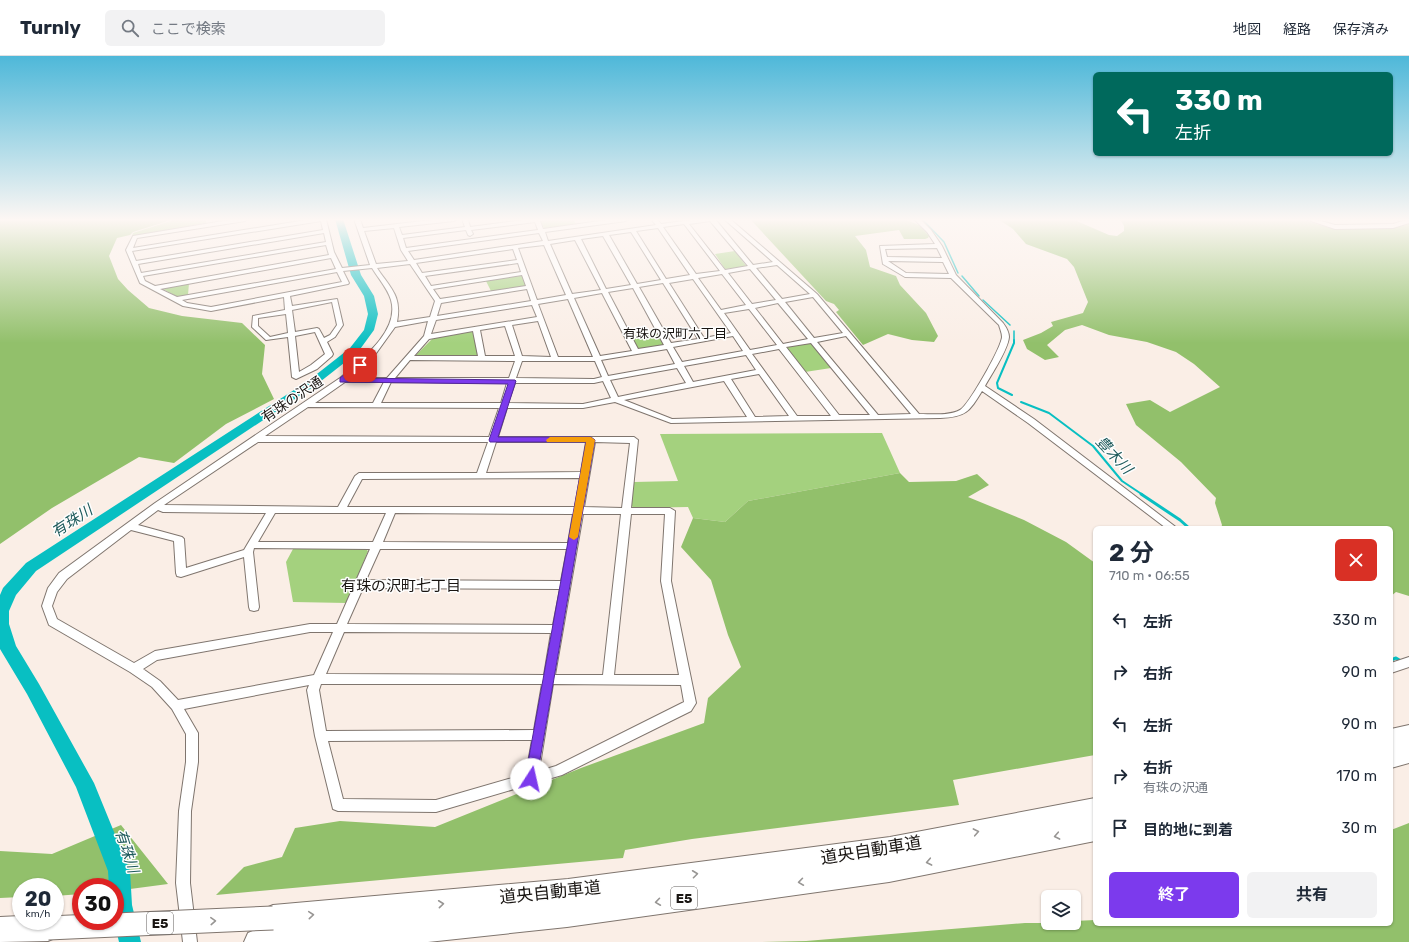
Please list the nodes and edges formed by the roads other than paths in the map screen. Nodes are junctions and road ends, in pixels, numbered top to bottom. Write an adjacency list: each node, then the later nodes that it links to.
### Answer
1 (150, 260): 20 (street)
2 (232, 260): 17 (street)
3 (309, 260): 28 (street)
4 (336, 260): 24 (street)
5 (372, 260): 22 (street, 有珠の沢通)
6 (423, 260): 19 (street)
7 (554, 260): 41 (street)
8 (588, 260): 38 (street)
9 (620, 260): 33 (street)
10 (652, 260): 32 (street)
11 (683, 260): 30 (street)
12 (715, 260): 25 (street)
13 (745, 260): 23 (street)
14 (775, 260): 21 (street)
15 (885, 260): 31 (street)
16 (945, 260): 31 (street)
17 (228, 261): 27 (street); 28 (street)
18 (520, 261): 26 (street); 29 (street)
19 (411, 262): 22 (street); 29 (street)
20 (134, 263): 27 (street)
21 (778, 263): 23 (street); 40 (street)
22 (374, 267): 24 (street); 52 (street, 有珠の沢通)
23 (751, 267): 25 (street); 44 (street)
24 (341, 269): 37 (street); 39 (street)
25 (724, 272): 30 (street); 46 (street)
26 (525, 274): 34 (street); 36 (street)
27 (140, 275): 35 (street)
28 (229, 275): 35 (street); 37 (street)
29 (421, 275): 36 (street)
30 (694, 276): 32 (street); 48 (street)
31 (953, 276): 78 (street)
32 (665, 281): 33 (street); 58 (street)
33 (635, 286): 38 (street); 61 (street)
34 (530, 287): 43 (street); 45 (street)
35 (154, 288): 42 (street)
36 (430, 288): 43 (street)
37 (229, 290): 42 (street)
38 (604, 291): 41 (street); 63 (street)
39 (287, 295): 42 (street); 47 (street)
40 (815, 295): 44 (street); 55 (street)
41 (570, 296): 45 (street); 69 (street)
42 (176, 299)
43 (438, 301): 50 (street)
44 (780, 301): 46 (street); 59 (street)
45 (535, 302): 49 (street); 50 (street)
46 (750, 306): 48 (street); 62 (street)
47 (289, 310): 56 (street); 56 (street); 60 (street)
48 (719, 312): 54 (street)
49 (541, 318): 51 (street); 68 (street)
50 (432, 319): 52 (street); 57 (street)
51 (508, 323): 53 (street); 67 (street)
52 (393, 325): 74 (street, 有珠の沢通)
53 (476, 329): 57 (street); 66 (street)
54 (735, 334): 58 (street); 64 (street)
55 (847, 334): 59 (street); 83 (street)
56 (291, 335): 60 (street); 60 (street)
57 (427, 337): 65 (street)
58 (702, 340): 61 (street)
59 (812, 340): 62 (street); 85 (street)
60 (323, 341)
61 (669, 346): 63 (street); 70 (street)
62 (781, 346): 64 (street); 84 (street)
63 (636, 352): 69 (street)
64 (747, 352): 70 (street); 71 (street)
65 (409, 358): 66 (street); 75 (street)
66 (482, 359): 67 (street)
67 (519, 359): 68 (street); 76 (street)
68 (556, 359): 69 (street)
69 (597, 359): 73 (street)
70 (680, 365): 73 (street); 77 (street)
71 (761, 371): 72 (street); 86 (street)
72 (726, 378): 77 (street); 87 (street)
73 (606, 379): 76 (street); 79 (street)
74 (343, 380): 75 (street); 80 (street, 有珠の沢通)
75 (388, 381): 76 (street); 81 (street)
76 (512, 381): 82 (street)
77 (691, 385): 79 (street)
78 (981, 387): 83 (street); 100 (street)
79 (616, 400): 82 (street); 87 (street)
80 (308, 405): 81 (street); 88 (street, 有珠の沢通)
81 (376, 405): 82 (street)
82 (504, 405): 89 (street)
83 (917, 416): 85 (street)
84 (836, 417): 85 (street); 86 (street)
85 (876, 417)
86 (794, 418): 87 (street)
87 (752, 419)
88 (257, 439): 89 (street); 93 (street, 有珠の沢通)
89 (493, 440): 90 (street); 91 (street)
90 (591, 440): 92 (street); 98 (street)
91 (481, 475): 92 (street); 95 (street)
92 (584, 475): 97 (street)
93 (158, 505): 94 (street); 99 (street, 有珠の沢通)
94 (272, 510): 95 (street); 103 (street)
95 (341, 510): 96 (street)
96 (392, 510): 97 (street); 101 (street)
97 (578, 510): 98 (street); 102 (street)
98 (626, 511): 114 (street); 115 (street)
99 (129, 526): 103 (street); 111 (street, 有珠の沢通)
100 (1169, 526)
101 (376, 546): 102 (street); 103 (street); 104 (street)
102 (572, 546): 105 (street)
103 (249, 548): 106 (street)
104 (360, 584): 105 (street); 107 (street)
105 (565, 585): 108 (street)
106 (254, 607)
107 (341, 628): 108 (street); 111 (street); 112 (street)
108 (558, 629): 113 (street)
109 (1406, 664): 110 (street)
110 (1393, 667)
111 (134, 669): 116 (street, 有珠の沢通)
112 (318, 679): 113 (street); 116 (street); 119 (street)
113 (548, 680): 114 (street); 117 (street)
114 (608, 680): 115 (street)
115 (686, 680): 123 (street)
116 (176, 705): 128 (street, 有珠の沢通)
117 (539, 735): 119 (street); 123 (street)
118 (1409, 735): 120 (highway)
119 (321, 736): 123 (street)
120 (1393, 739)
121 (1409, 753): 122 (highway)
122 (1393, 757)
123 (531, 779)
124 (1093, 809): 127 (highway, 道央自動車道 / E5, one-way to 124)
125 (1093, 829): 127 (highway, 道央自動車道 / E5, one-way to 127)
126 (0, 930): 127 (highway, 道央自動車道 / E5, one-way to 127, bridge)
127 (266, 934)
128 (190, 942)

